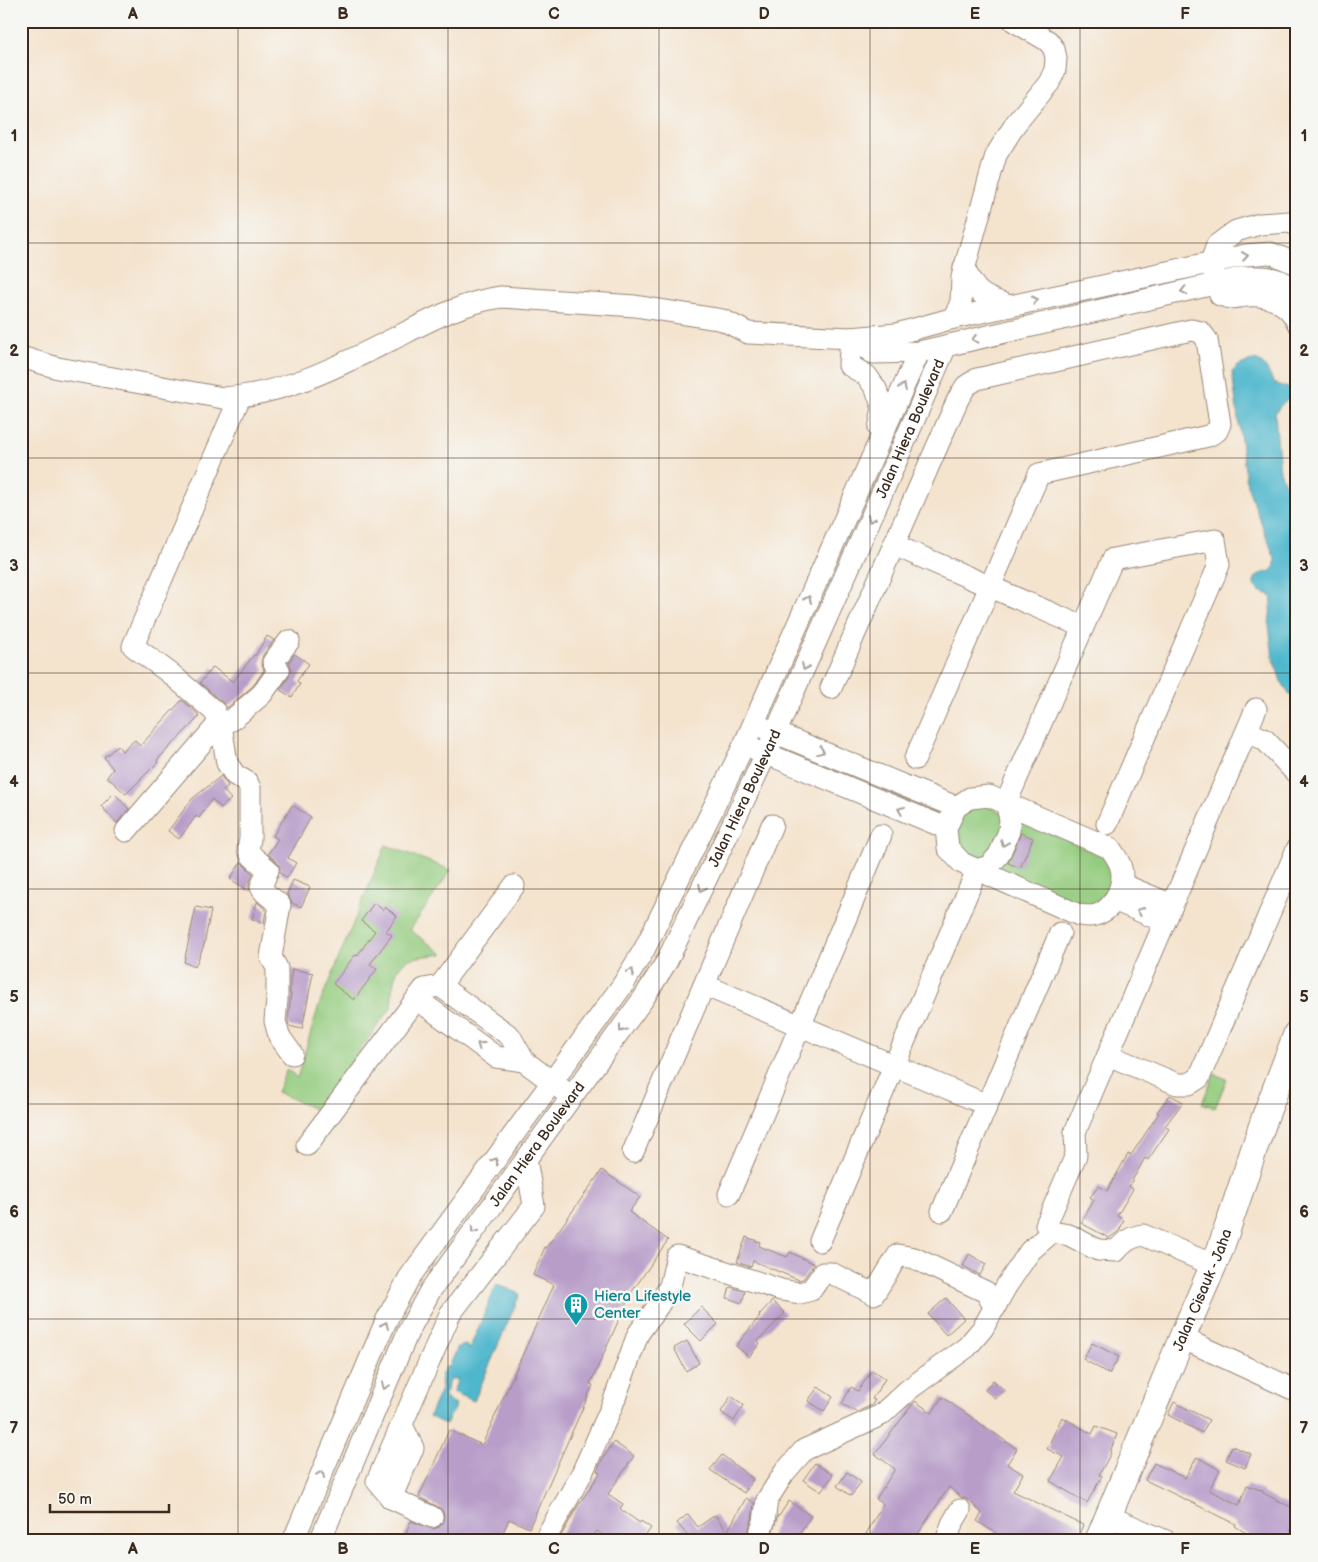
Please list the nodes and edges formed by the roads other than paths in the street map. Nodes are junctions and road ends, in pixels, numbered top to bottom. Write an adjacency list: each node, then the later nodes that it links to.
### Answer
1 (1014, 21): 5 (street)
2 (1297, 225): 3 (street)
3 (1211, 262): 4 (street, one-way to 4); 6 (street); 8 (street, one-way to 3)
4 (1297, 264)
5 (964, 267): 8 (street); 9 (street)
6 (1217, 283): 7 (street, Jalan Hiera Boulevard); 10 (street); 13 (street, Jalan Hiera Boulevard, one-way to 13)
7 (1297, 292)
8 (1010, 306): 9 (street)
9 (947, 320): 11 (street); 13 (street)
10 (1297, 322)
11 (914, 329): 12 (street); 14 (street)
12 (851, 338): 14 (street); 16 (street); 17 (street)
13 (946, 346): 14 (street); 27 (street, Jalan Hiera Boulevard, one-way to 27)
14 (919, 352): 17 (street, Jalan Hiera Boulevard, one-way to 14)
15 (21, 357): 16 (street)
16 (240, 397): 24 (street)
17 (876, 450): 25 (street, Jalan Hiera Boulevard, one-way to 17)
18 (894, 545): 19 (street); 19 (street); 22 (street)
19 (990, 586): 20 (street); 30 (street)
20 (1083, 627): 34 (street); 36 (street)
21 (289, 641): 24 (street)
22 (831, 688)
23 (1256, 709): 26 (street)
24 (219, 723): 39 (street); 52 (street)
25 (753, 724): 27 (street); 28 (street, Jalan Hiera Boulevard)
26 (1247, 731): 32 (street); 45 (street)
27 (776, 733): 29 (street, Jalan Hiera Boulevard); 31 (street, one-way to 31)
28 (744, 745): 29 (street); 56 (street, Jalan Hiera Boulevard, one-way to 28)
29 (766, 754): 33 (street); 57 (street, Jalan Hiera Boulevard, one-way to 57)
30 (915, 759)
31 (852, 764): 33 (street); 35 (street)
32 (1297, 774)
33 (842, 786): 38 (street, one-way to 33)
34 (1006, 803): 35 (street); 42 (street, one-way to 42); 44 (street)
35 (956, 806): 38 (street)
36 (1107, 824)
37 (772, 825): 47 (street)
38 (946, 828): 42 (street)
39 (126, 831)
40 (882, 835): 50 (street)
41 (1297, 849): 53 (street)
42 (977, 870): 44 (street); 55 (street)
43 (514, 886): 48 (street)
44 (1118, 892): 45 (street)
45 (1169, 913): 53 (street)
46 (1060, 933): 58 (street)
47 (704, 985): 50 (street); 60 (street)
48 (440, 986): 49 (street); 54 (street)
49 (417, 999): 54 (street, one-way to 49); 59 (street)
50 (800, 1026): 55 (street); 62 (street)
51 (1297, 1033): 66 (main road, Jalan Cisauk - Jaha)
52 (292, 1054)
53 (1108, 1055): 64 (street)
54 (524, 1061): 56 (street)
55 (894, 1066): 58 (street); 65 (street)
56 (553, 1082): 57 (street); 75 (street, Jalan Hiera Boulevard, one-way to 56)
57 (573, 1097): 61 (street, Jalan Hiera Boulevard)
58 (987, 1105): 63 (street)
59 (307, 1145)
60 (634, 1152)
61 (526, 1159): 69 (street, Jalan Hiera Boulevard, one-way to 69); 70 (street)
62 (729, 1194)
63 (942, 1211)
64 (1046, 1225)
65 (820, 1241)
66 (1213, 1265): 67 (street); 68 (main road, Jalan Cisauk - Jaha)
67 (995, 1308): 78 (street); 79 (street)
68 (1182, 1338): 71 (street); 73 (main road, Jalan Cisauk - Jaha)
69 (398, 1355): 70 (street); 76 (street, Jalan Hiera Boulevard, one-way to 76)
70 (427, 1367): 74 (street)
71 (1297, 1391)
72 (960, 1510): 80 (street)
73 (1108, 1516): 81 (main road, Jalan Cisauk - Jaha); 82 (street)
74 (432, 1517)
75 (302, 1519): 76 (street); 77 (street, Jalan Hiera Boulevard)
76 (323, 1535)
77 (293, 1541)
78 (544, 1541)
79 (757, 1541)
80 (946, 1541)
81 (1098, 1541)
82 (1166, 1541)

